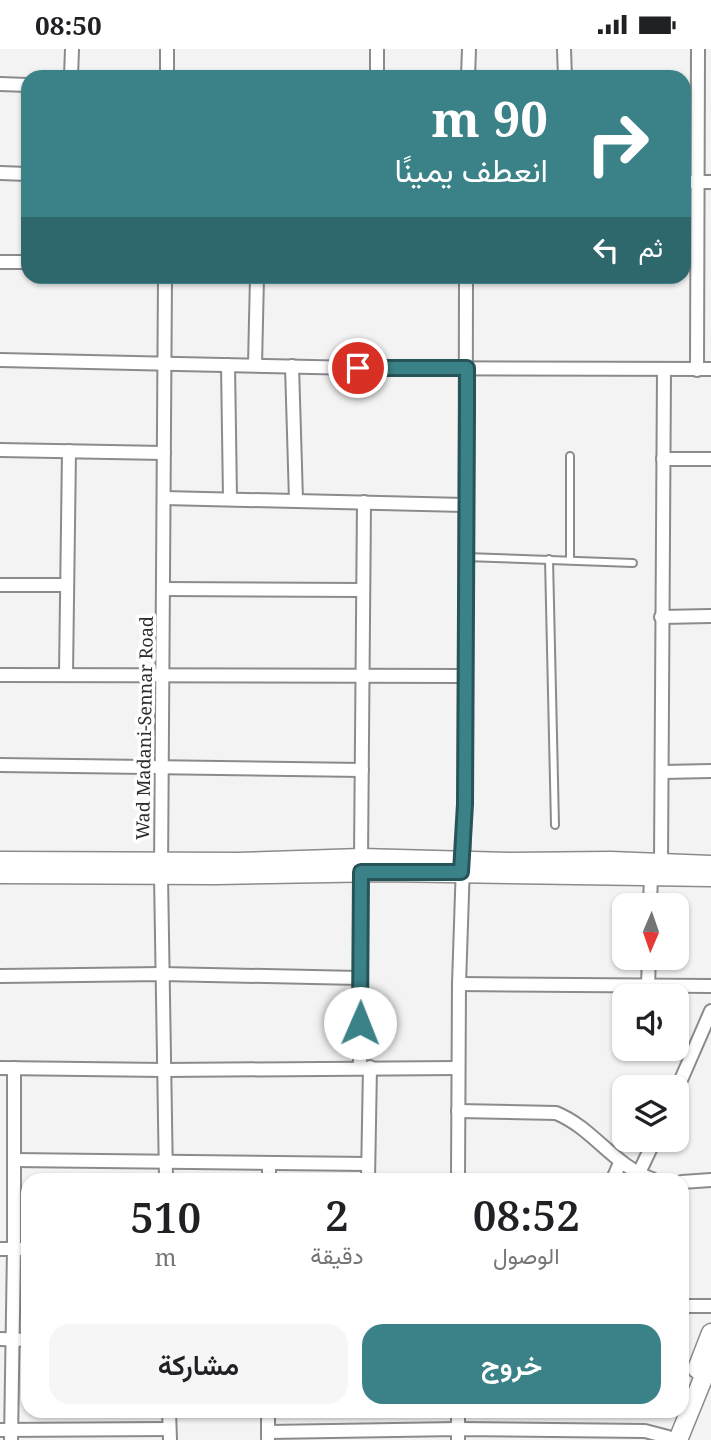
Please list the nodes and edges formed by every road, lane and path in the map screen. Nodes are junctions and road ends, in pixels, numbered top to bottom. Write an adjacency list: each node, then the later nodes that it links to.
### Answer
1 (72, 49): 7 (street)
2 (167, 49): 8 (street)
3 (377, 49): 9 (street)
4 (469, 49): 10 (street)
5 (564, 49): 11 (street)
6 (698, 49): 14 (street)
7 (71, 70)
8 (167, 70)
9 (377, 70)
10 (468, 70)
11 (565, 70)
12 (0, 84): 13 (street)
13 (21, 85)
14 (691, 88): 17 (street)
15 (0, 173): 16 (street)
16 (21, 174)
17 (691, 182): 18 (street)
18 (711, 182)
19 (0, 262): 20 (street)
20 (21, 262)
21 (165, 284): 26 (street, Wad Madani-Sennar Road)
22 (257, 284): 28 (street)
23 (466, 284): 30 (street)
24 (691, 284): 32 (street)
25 (0, 360): 26 (street)
26 (164, 365): 27 (street); 36 (street, Wad Madani-Sennar Road)
27 (229, 365): 28 (street); 41 (street)
28 (256, 365): 29 (street)
29 (292, 366): 30 (street); 42 (street)
30 (467, 368): 31 (street); 44 (street)
31 (664, 369): 32 (street); 38 (street)
32 (697, 369): 33 (street)
33 (711, 369)
34 (0, 450): 35 (street)
35 (69, 451): 36 (street); 50 (street)
36 (164, 453): 40 (street, Wad Madani-Sennar Road)
37 (570, 456): 47 (lane)
38 (663, 459): 39 (street); 54 (street)
39 (711, 459)
40 (164, 498): 41 (street); 51 (street, Wad Madani-Sennar Road)
41 (230, 498): 42 (street)
42 (296, 500): 43 (street)
43 (364, 502): 44 (street); 52 (street)
44 (465, 505): 45 (street)
45 (465, 557): 46 (lane); 59 (street)
46 (549, 559): 47 (lane); 65 (lane)
47 (570, 559): 48 (lane)
48 (633, 563)
49 (0, 585): 50 (street)
50 (66, 585): 55 (street)
51 (164, 589): 52 (street); 56 (street, Wad Madani-Sennar Road)
52 (362, 590): 58 (street)
53 (711, 616): 54 (street)
54 (661, 617): 64 (street)
55 (66, 674): 56 (street); 57 (street)
56 (164, 674): 58 (street); 61 (street, Wad Madani-Sennar Road)
57 (0, 675)
58 (362, 675): 59 (street); 62 (street)
59 (465, 676): 69 (street)
60 (0, 765): 61 (street)
61 (163, 767): 62 (street); 70 (street, Wad Madani-Sennar Road)
62 (362, 770): 67 (street)
63 (711, 771): 64 (street)
64 (662, 772): 71 (street)
65 (555, 825)
66 (0, 860): 70 (street)
67 (361, 865): 69 (street); 70 (street); 77 (street)
68 (711, 865): 71 (street)
69 (462, 866): 71 (street); 78 (street)
70 (161, 868): 72 (street); 75 (street, Wad Madani-Sennar Road)
71 (656, 869): 73 (street); 74 (street)
72 (0, 874)
73 (711, 877)
74 (652, 893)
75 (162, 974): 76 (street); 77 (street); 86 (street, Wad Madani-Sennar Road)
76 (0, 975)
77 (360, 978): 83 (street)
78 (458, 984): 79 (street); 85 (street)
79 (612, 985)
80 (689, 986): 81 (street)
81 (711, 986)
82 (711, 1011): 87 (street)
83 (365, 1067): 85 (street); 86 (street); 94 (street)
84 (7, 1068): 86 (street); 90 (street)
85 (458, 1068): 88 (street)
86 (164, 1070): 91 (street, Wad Madani-Sennar Road)
87 (683, 1075)
88 (458, 1111): 93 (street); 98 (street)
89 (648, 1152): 101 (street)
90 (14, 1160): 91 (street); 105 (street)
91 (165, 1162): 92 (street); 95 (street, Wad Madani-Sennar Road)
92 (269, 1163): 94 (street); 96 (street)
93 (620, 1163): 99 (street); 100 (street)
94 (368, 1164): 97 (street)
95 (166, 1173)
96 (269, 1173)
97 (368, 1173)
98 (458, 1173)
99 (616, 1173)
100 (635, 1173)
101 (639, 1173)
102 (711, 1180): 103 (street)
103 (689, 1182)
104 (0, 1249): 105 (street)
105 (14, 1249): 106 (street); 110 (street)
106 (21, 1249)
107 (689, 1306): 108 (street)
108 (711, 1306)
109 (711, 1333): 112 (street)
110 (7, 1340): 117 (street)
111 (711, 1359): 113 (street)
112 (689, 1386)
113 (689, 1403)
114 (268, 1418): 120 (street)
115 (677, 1418): 122 (street)
116 (682, 1418): 122 (street)
117 (7, 1433): 118 (street)
118 (169, 1434)
119 (458, 1435): 121 (street); 122 (street)
120 (268, 1436): 121 (street)
121 (368, 1436)
122 (671, 1439)

